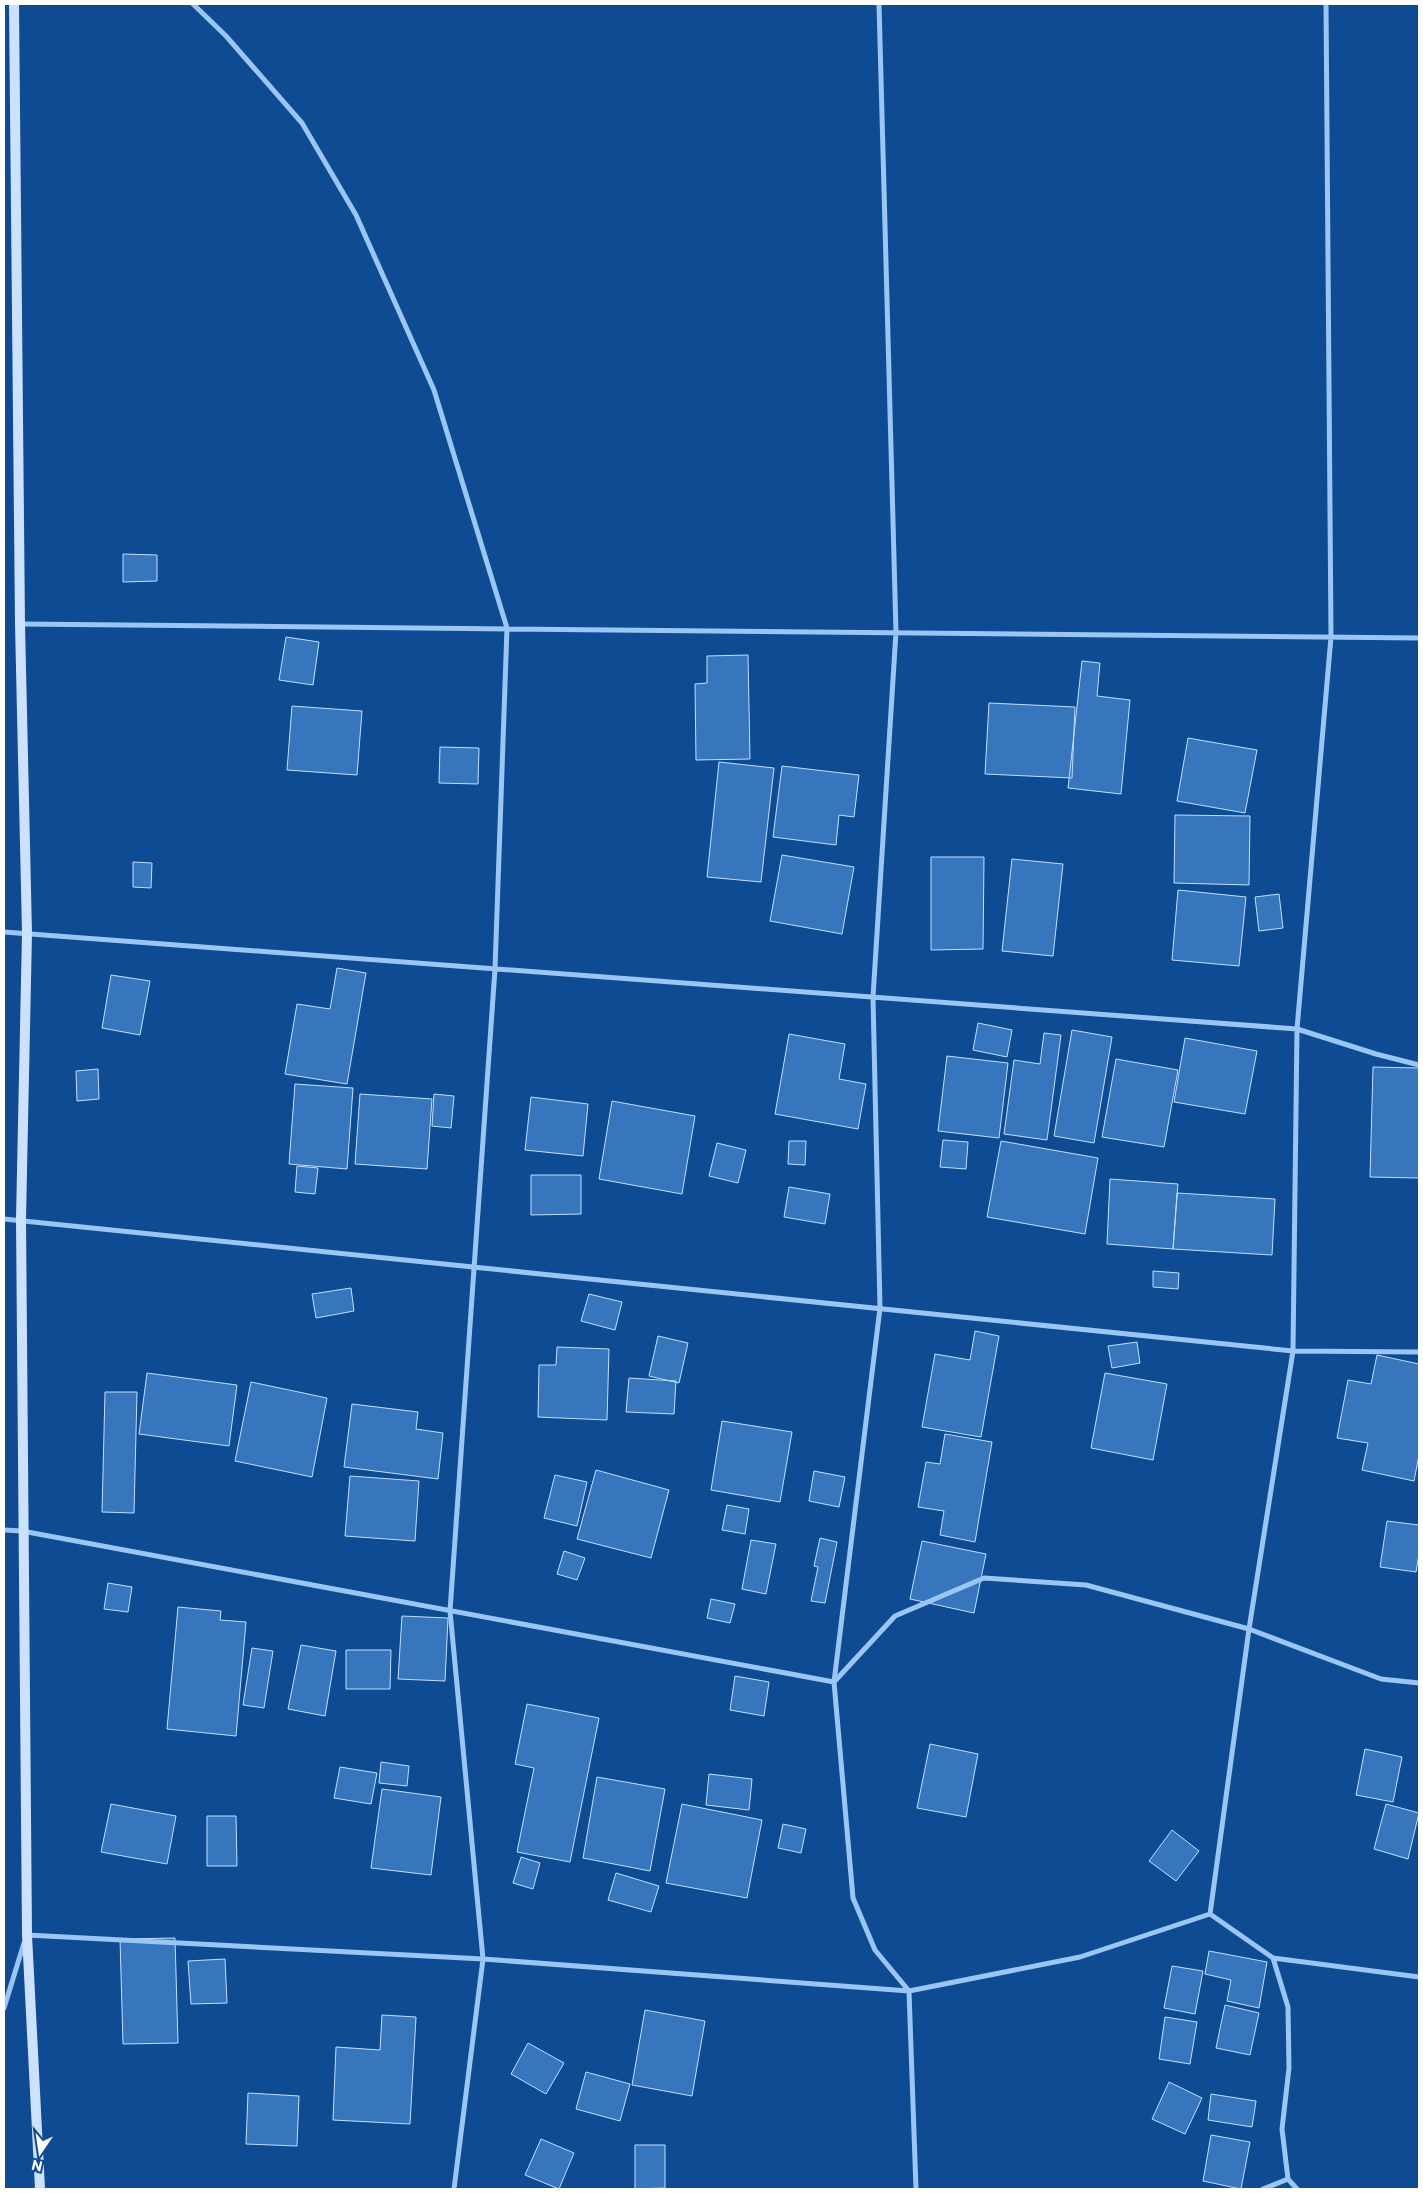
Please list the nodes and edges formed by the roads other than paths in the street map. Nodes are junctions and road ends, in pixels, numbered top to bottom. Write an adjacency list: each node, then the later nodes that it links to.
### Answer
1 (14, 4): 5 (street)
2 (193, 4): 6 (street)
3 (879, 4): 7 (street)
4 (1326, 4): 8 (street)
5 (20, 624): 6 (street); 11 (street)
6 (507, 628): 7 (street); 12 (street)
7 (896, 632): 8 (street); 13 (street)
8 (1331, 637): 9 (street); 14 (street)
9 (1419, 638)
10 (4, 932): 11 (street)
11 (27, 933): 12 (street); 17 (street)
12 (495, 969): 13 (street); 18 (street)
13 (873, 997): 14 (street); 19 (street)
14 (1297, 1029): 15 (street); 20 (street)
15 (1419, 1065)
16 (4, 1219): 17 (street)
17 (21, 1219): 18 (street); 23 (street)
18 (476, 1266): 19 (street); 24 (street)
19 (880, 1308): 20 (street); 26 (street)
20 (1293, 1351): 21 (street); 25 (street)
21 (1419, 1352)
22 (4, 1530): 23 (street)
23 (22, 1531): 24 (street); 29 (street)
24 (450, 1611): 26 (street); 31 (street)
25 (1249, 1629): 26 (street); 27 (street); 28 (street)
26 (834, 1682): 33 (street)
27 (1419, 1683)
28 (1210, 1914): 30 (street); 33 (street)
29 (27, 1935): 31 (street); 34 (street); 36 (street)
30 (1273, 1958): 32 (street); 35 (street)
31 (483, 1959): 33 (street); 37 (street)
32 (1419, 1977)
33 (909, 1990): 38 (street)
34 (4, 2008)
35 (1288, 2179): 39 (street); 40 (street)
36 (40, 2189)
37 (454, 2189)
38 (916, 2189)
39 (1263, 2189)
40 (1297, 2189)

